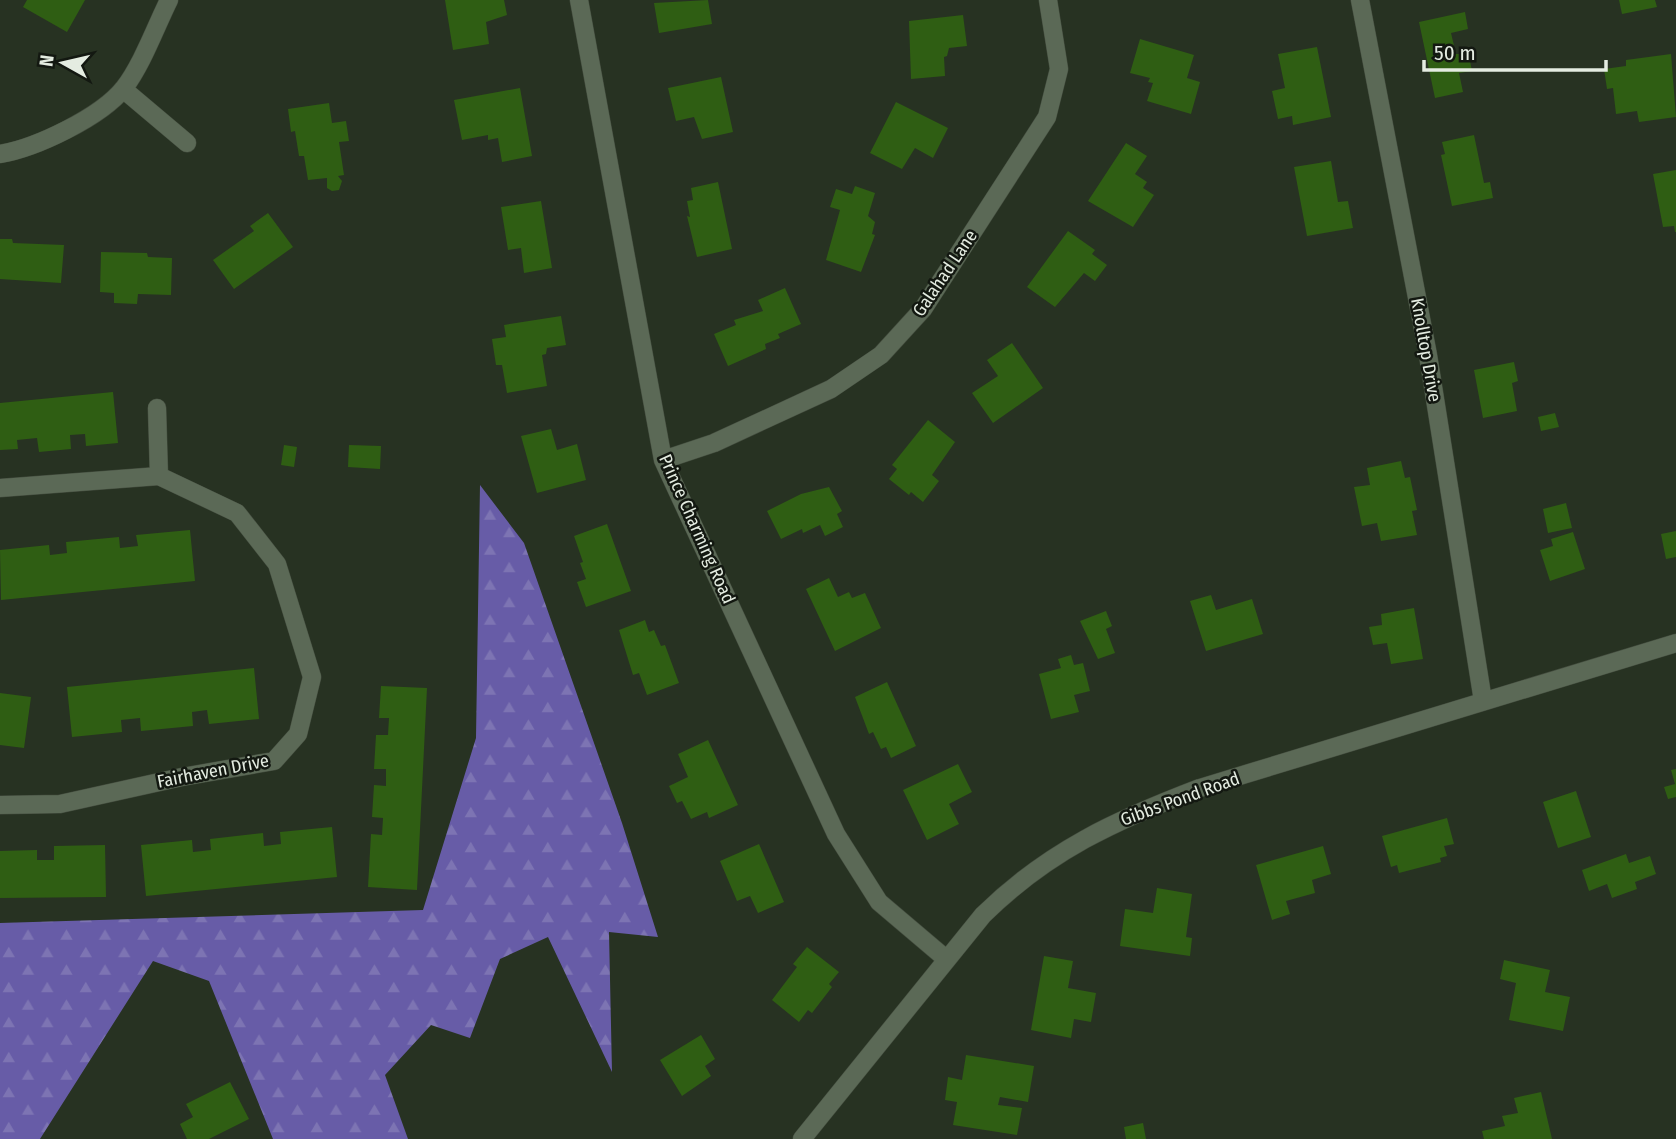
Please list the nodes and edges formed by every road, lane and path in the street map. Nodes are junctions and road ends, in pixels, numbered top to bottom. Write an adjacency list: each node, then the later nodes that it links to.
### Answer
1 (169, 0): 5 (street)
2 (579, 0): 9 (street, Prince Charming Road)
3 (1048, 0): 9 (street, Galahad Lane)
4 (1360, 0): 13 (street, Knolltop Drive)
5 (123, 89): 6 (street); 7 (street)
6 (187, 143)
7 (0, 154)
8 (157, 408): 10 (street)
9 (663, 460): 15 (street, Prince Charming Road)
10 (159, 477): 11 (street); 14 (street, Fairhaven Drive)
11 (0, 488)
12 (1676, 643): 13 (street, Gibbs Pond Road)
13 (1483, 701): 15 (street, Gibbs Pond Road)
14 (0, 805)
15 (946, 958): 16 (street, Gibbs Pond Road)
16 (802, 1139)

